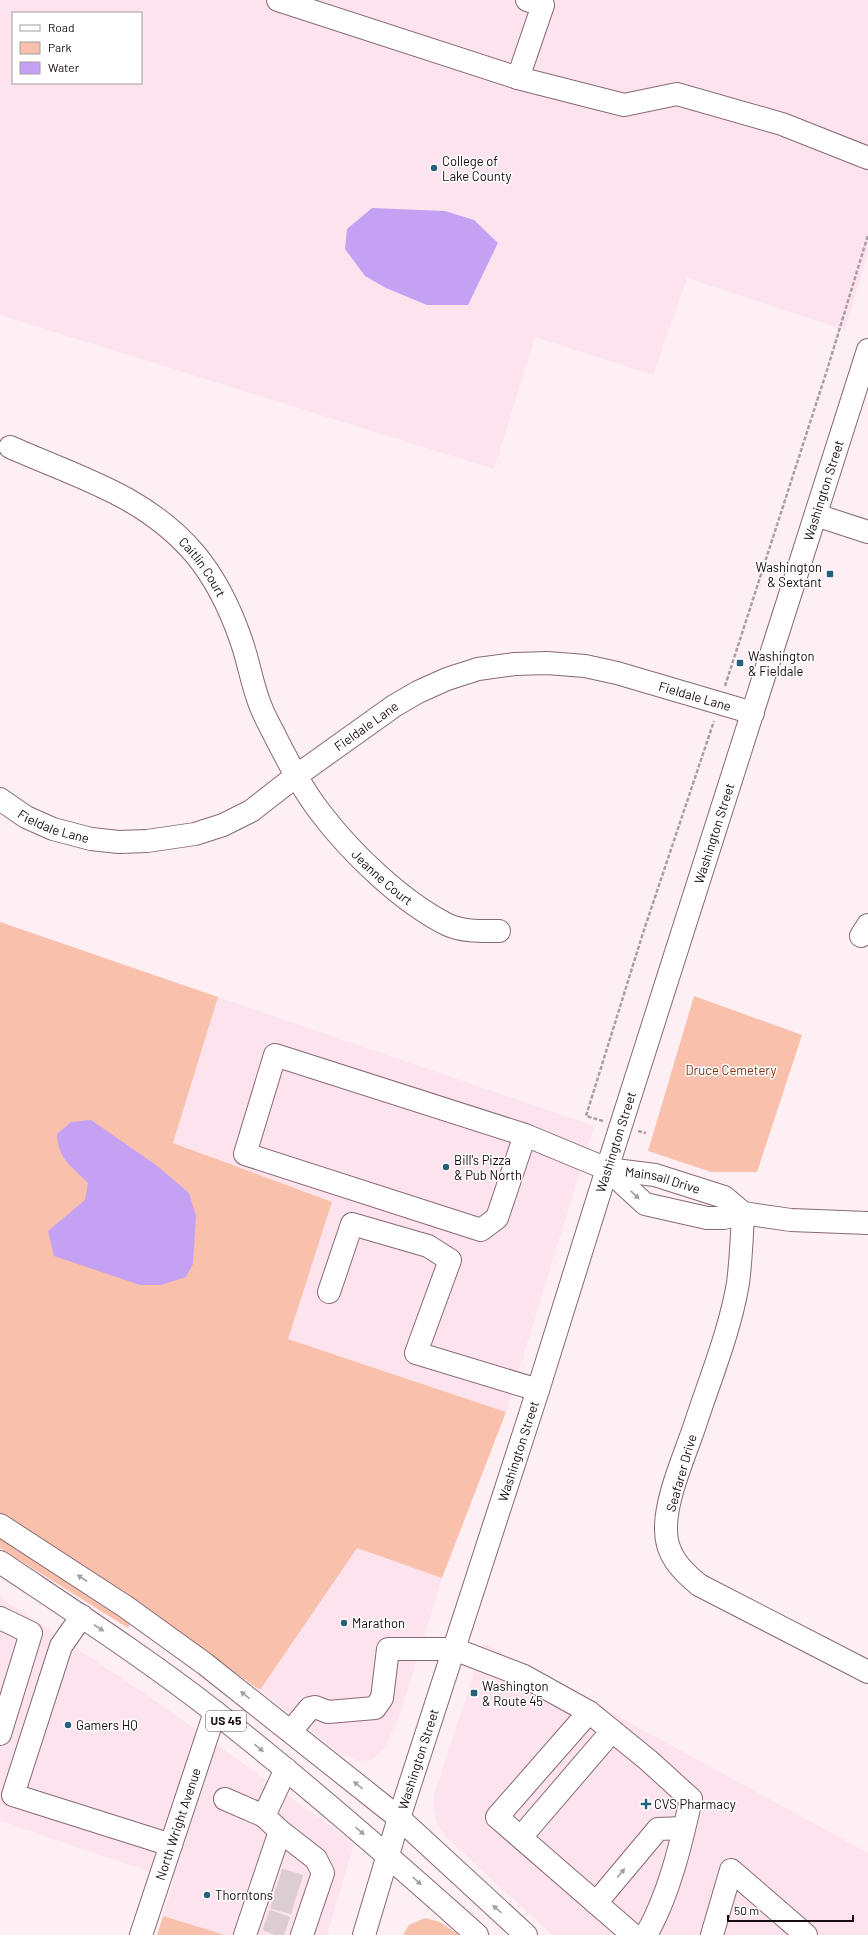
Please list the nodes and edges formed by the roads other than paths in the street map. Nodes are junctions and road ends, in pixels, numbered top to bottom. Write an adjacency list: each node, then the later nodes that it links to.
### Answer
1 (278, 0): 3 (main road)
2 (527, 0): 3 (main road)
3 (518, 78): 4 (main road)
4 (868, 158)
5 (868, 350): 7 (main road, Washington Street)
6 (10, 447): 10 (main road, Caitlin Court)
7 (816, 515): 8 (main road); 9 (main road, Washington Street)
8 (868, 532)
9 (753, 714): 10 (main road, Fieldale Lane); 14 (main road, Washington Street)
10 (296, 776): 11 (main road, Fieldale Lane); 12 (main road, Jeanne Court)
11 (0, 799)
12 (499, 932)
13 (525, 1135): 13 (main road); 14 (main road)
14 (607, 1169): 15 (main road, Mainsail Drive); 15 (main road, Mainsail Drive, one-way to 15); 18 (main road, Washington Street)
15 (743, 1213): 16 (main road, Mainsail Drive); 24 (main road, Seafarer Drive)
16 (868, 1223)
17 (329, 1292): 18 (main road)
18 (538, 1390): 23 (main road, Washington Street)
19 (0, 1525): 28 (main road, US 45, one-way to 19)
20 (0, 1562): 21 (main road, US 45)
21 (82, 1616): 25 (main road, US 45, one-way to 25); 37 (main road)
22 (0, 1618): 29 (main road)
23 (454, 1649): 26 (main road); 28 (main road); 33 (main road, Washington Street)
24 (868, 1672)
25 (215, 1712): 30 (main road, US 45, one-way to 30); 37 (main road, North Wright Avenue)
26 (589, 1712): 27 (main road); 36 (main road)
27 (612, 1730): 34 (main road); 36 (main road)
28 (291, 1731): 33 (main road, US 45, one-way to 28)
29 (0, 1734)
30 (286, 1769): 32 (main road); 38 (main road, US 45, one-way to 38)
31 (225, 1799): 32 (main road)
32 (264, 1816): 35 (main road)
33 (399, 1818): 38 (main road, Washington Street); 45 (main road, US 45, one-way to 33)
34 (684, 1828): 39 (main road, one-way to 34); 47 (main road)
35 (280, 1831): 40 (main road); 41 (main road)
36 (521, 1837): 39 (main road)
37 (171, 1845): 42 (main road, North Wright Avenue)
38 (388, 1855): 43 (main road, Washington Street); 44 (main road, US 45, one-way to 44)
39 (596, 1903): 46 (main road)
40 (254, 1924)
41 (299, 1932)
42 (141, 1935)
43 (364, 1935)
44 (477, 1935)
45 (526, 1935)
46 (633, 1935)
47 (646, 1935)
48 (712, 1935): 49 (main road)
49 (806, 1935)

